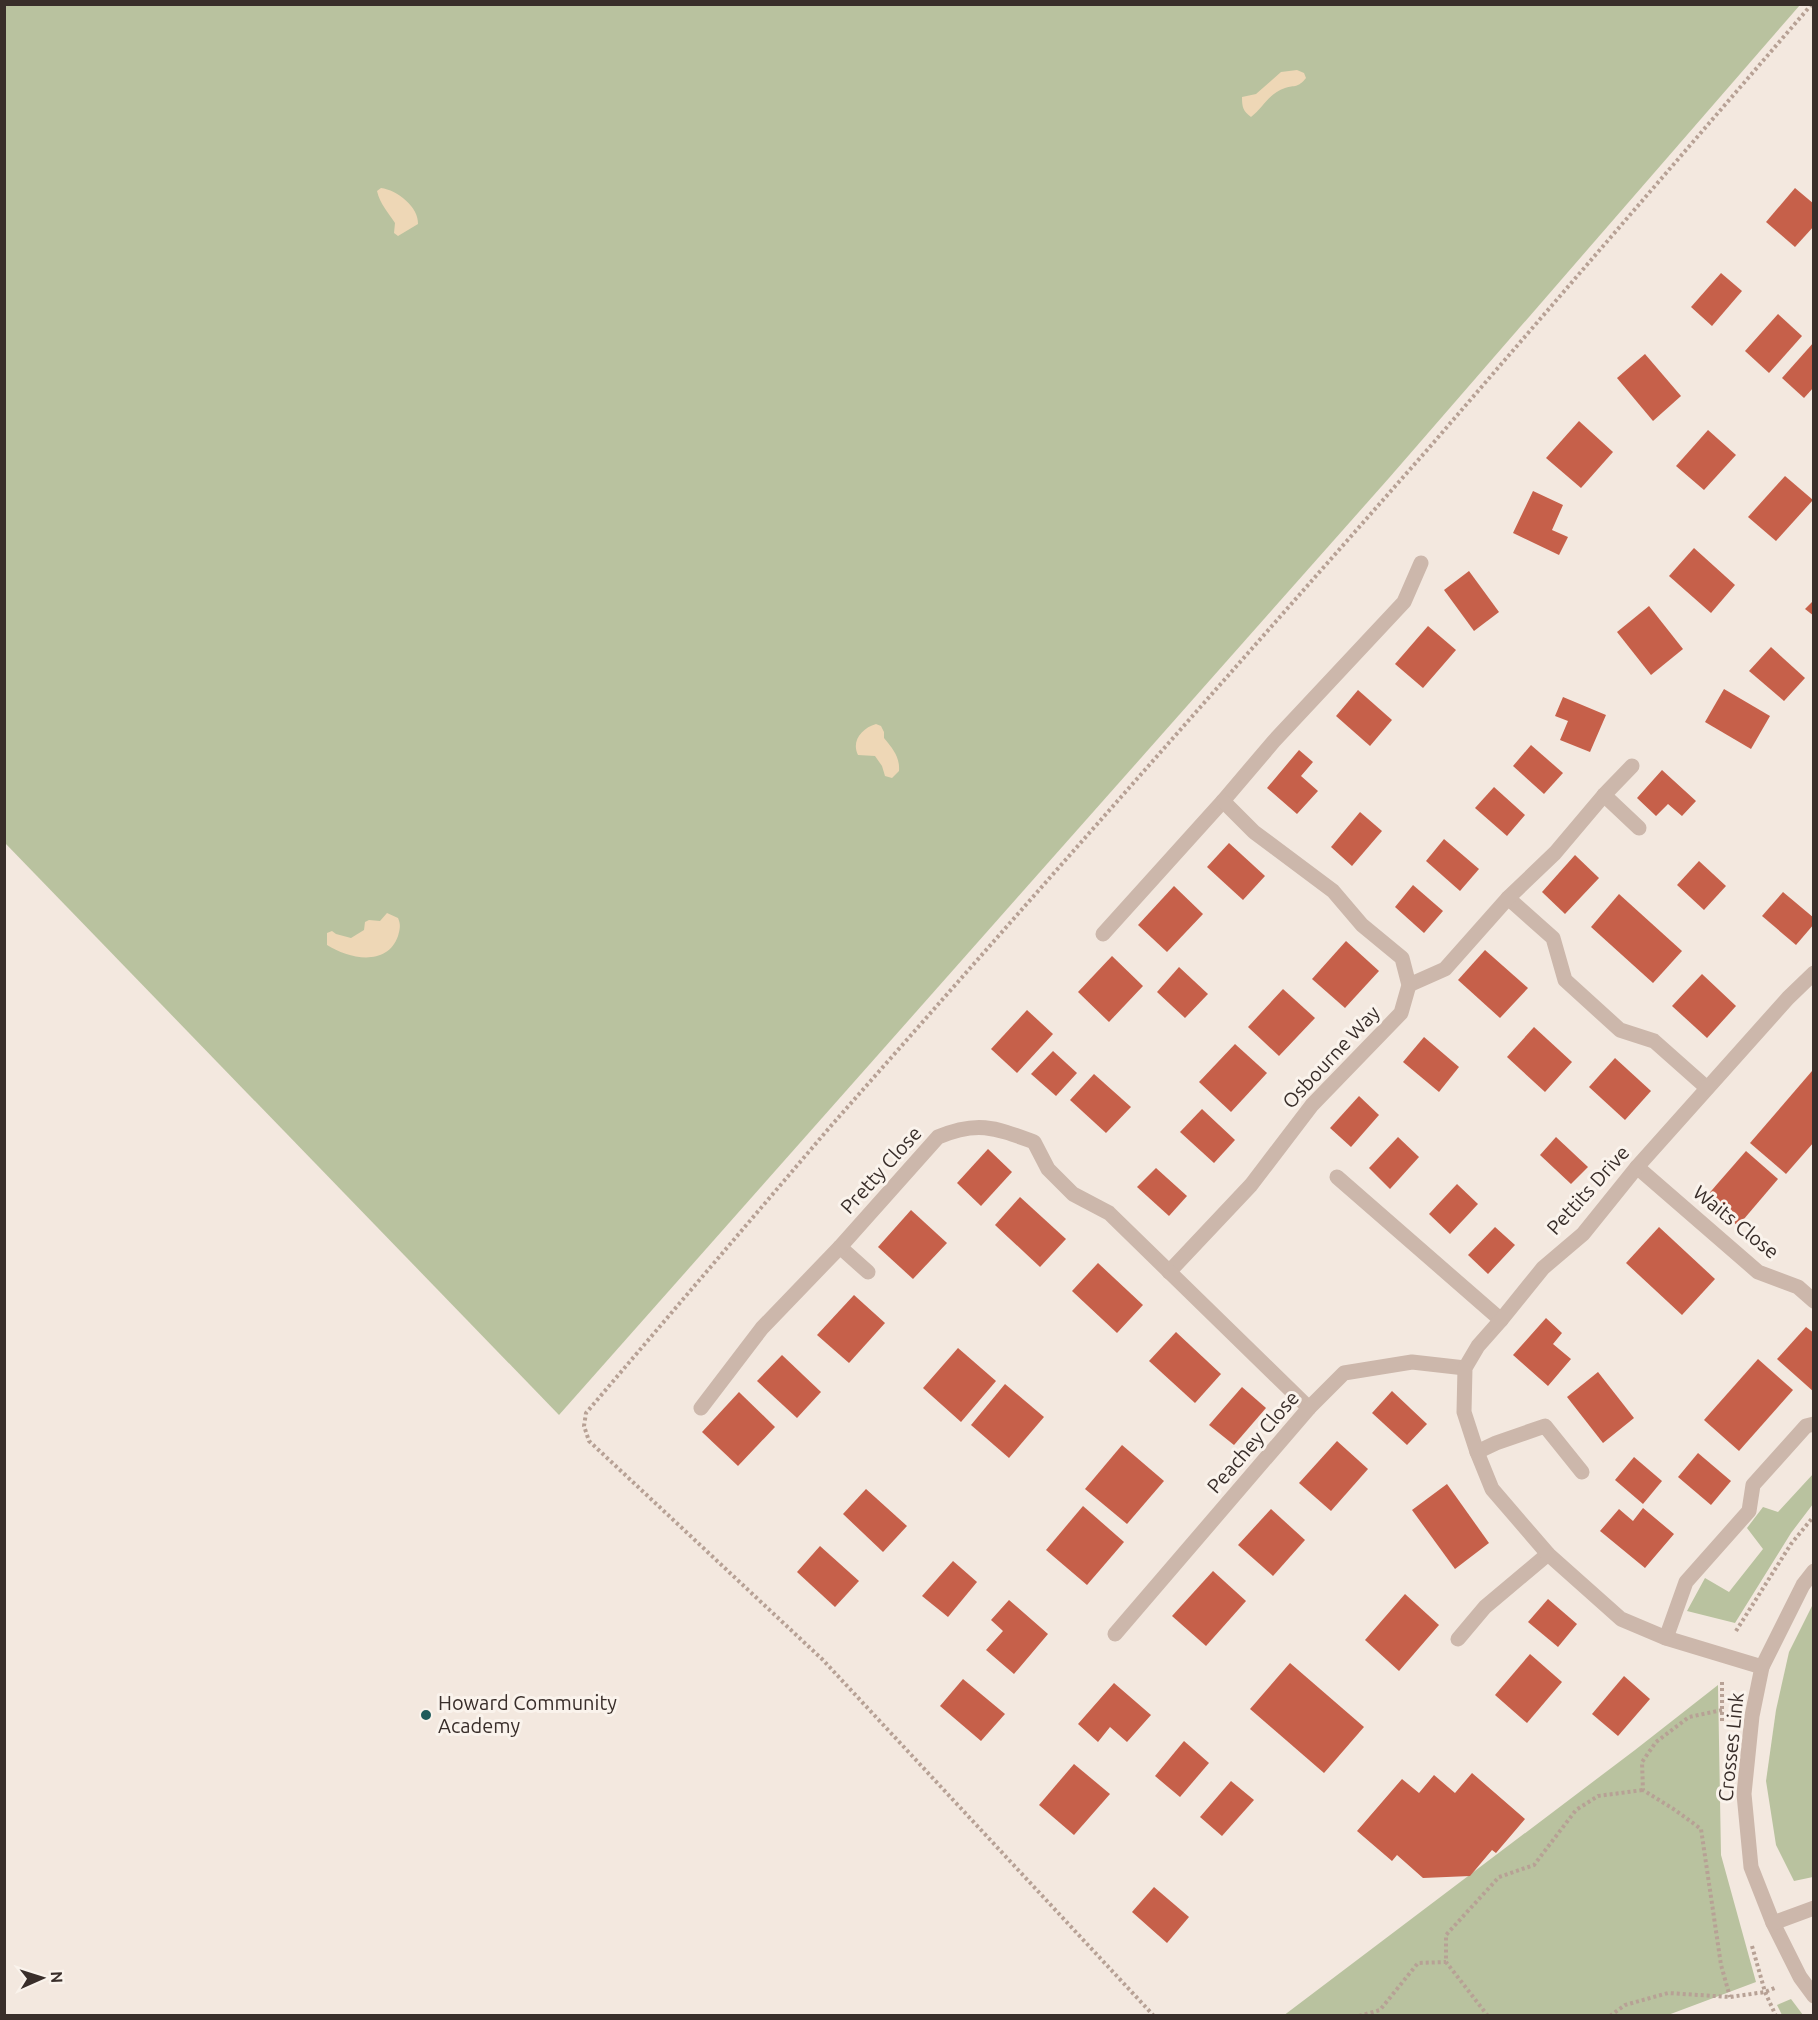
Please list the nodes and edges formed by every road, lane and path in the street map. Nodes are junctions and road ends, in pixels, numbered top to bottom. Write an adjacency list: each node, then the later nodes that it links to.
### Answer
1 (1812, 4): 39 (path)
2 (1421, 563): 5 (street)
3 (1632, 766): 4 (street)
4 (1604, 795): 6 (street); 7 (street)
5 (1223, 801): 8 (street); 10 (street)
6 (1639, 828)
7 (1508, 898): 10 (street); 11 (street)
8 (1103, 934)
9 (1814, 973): 11 (street, Pettits Drive)
10 (1408, 985): 16 (street, Osbourne Way)
11 (1707, 1088): 12 (street, Pettits Drive)
12 (1637, 1167): 17 (street, Waits Close); 18 (street, Pettits Drive)
13 (1337, 1177): 18 (street)
14 (840, 1246): 15 (street); 16 (street, Pretty Close); 20 (street, Pretty Close)
15 (868, 1272)
16 (1169, 1272): 21 (street, Pretty Close)
17 (1814, 1301)
18 (1501, 1320): 19 (street, Pettits Drive)
19 (1465, 1368): 21 (street, Peachey Close); 23 (street)
20 (701, 1408)
21 (1309, 1408): 27 (street, Peachey Close)
22 (1814, 1424): 28 (street)
23 (1477, 1452): 24 (street); 25 (street)
24 (1582, 1472)
25 (1548, 1554): 28 (street); 29 (street)
26 (1814, 1571): 30 (street, Crosses Link)
27 (1115, 1634)
28 (1666, 1638): 30 (street)
29 (1458, 1639)
30 (1762, 1667): 31 (street, Crosses Link)
31 (1752, 1716): 32 (path); 34 (street, Crosses Link)
32 (1643, 1790): 35 (path); 38 (path)
33 (1814, 1908): 34 (street)
34 (1773, 1923): 36 (street, Crosses Link)
35 (1446, 1962): 40 (path); 41 (path)
36 (1800, 1977): 37 (street, Crosses Link); 38 (path)
37 (1814, 1996)
38 (1730, 1997): 42 (path)
39 (1154, 2016)
40 (1359, 2016)
41 (1488, 2016)
42 (1610, 2016)

